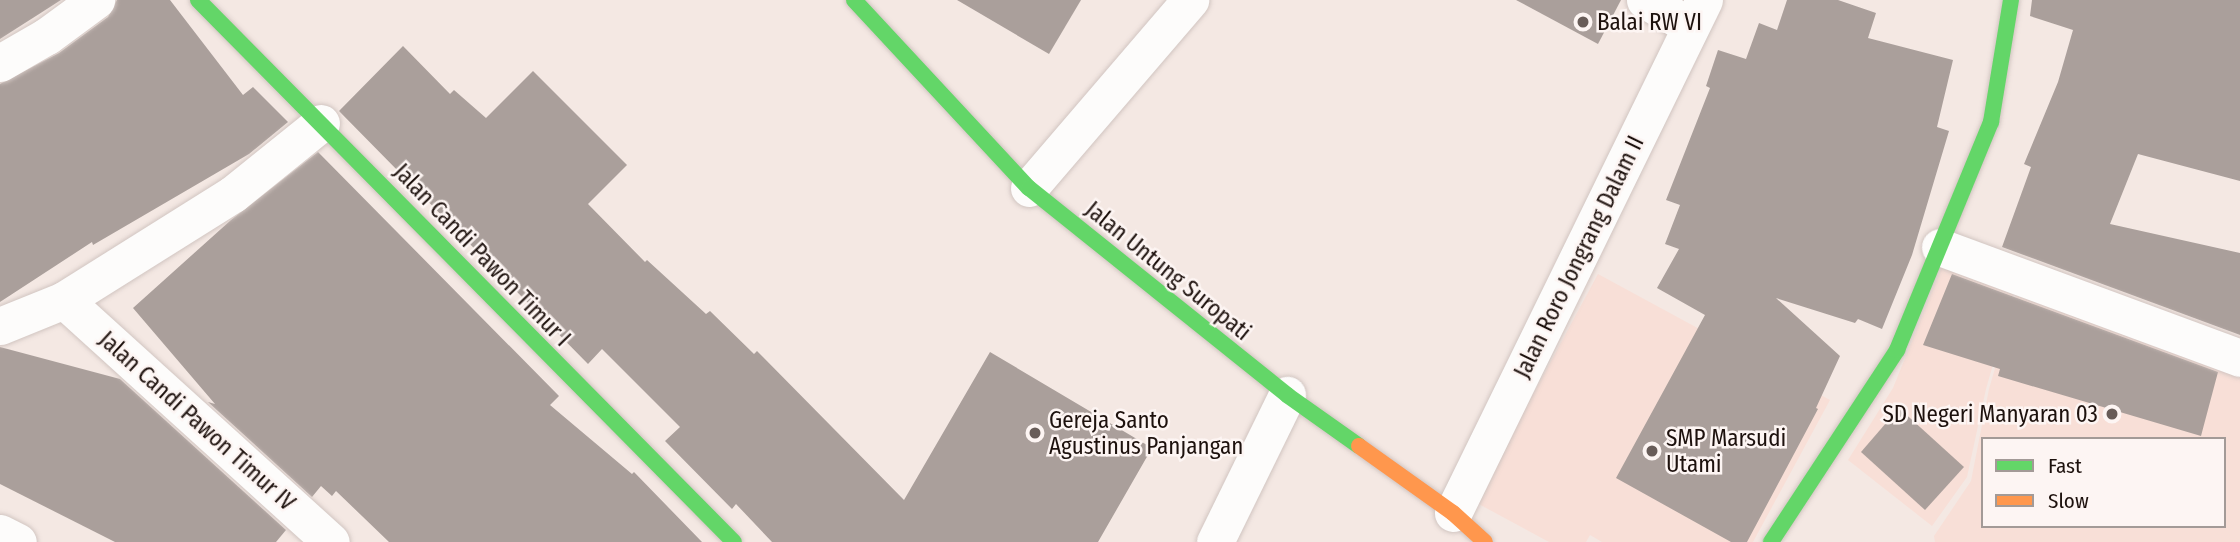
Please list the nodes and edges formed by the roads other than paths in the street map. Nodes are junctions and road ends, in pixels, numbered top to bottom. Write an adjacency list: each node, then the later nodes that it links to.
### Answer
1 (96, 0): 8 (street)
2 (198, 0): 9 (street, Jalan Candi Pawon Timur I)
3 (854, 0): 10 (street, Jalan Untung Suropati)
4 (1190, 0): 10 (street)
5 (1645, 0): 7 (street)
6 (2011, 0): 11 (street)
7 (1697, 13): 16 (street, Jalan Roro Jongrang Dalam II)
8 (0, 63)
9 (321, 123): 12 (street); 20 (street, Jalan Candi Pawon Timur I)
10 (1029, 188): 15 (street, Jalan Untung Suropati)
11 (1940, 247): 14 (street); 23 (street)
12 (64, 300): 13 (street); 19 (street, Jalan Candi Pawon Timur IV)
13 (0, 326)
14 (2240, 358)
15 (1287, 395): 16 (street, Jalan Untung Suropati); 21 (street)
16 (1453, 513): 22 (street, Jalan Untung Suropati)
17 (0, 533): 18 (street)
18 (18, 542)
19 (331, 542)
20 (734, 542)
21 (1215, 542)
22 (1485, 542)
23 (1770, 542)

